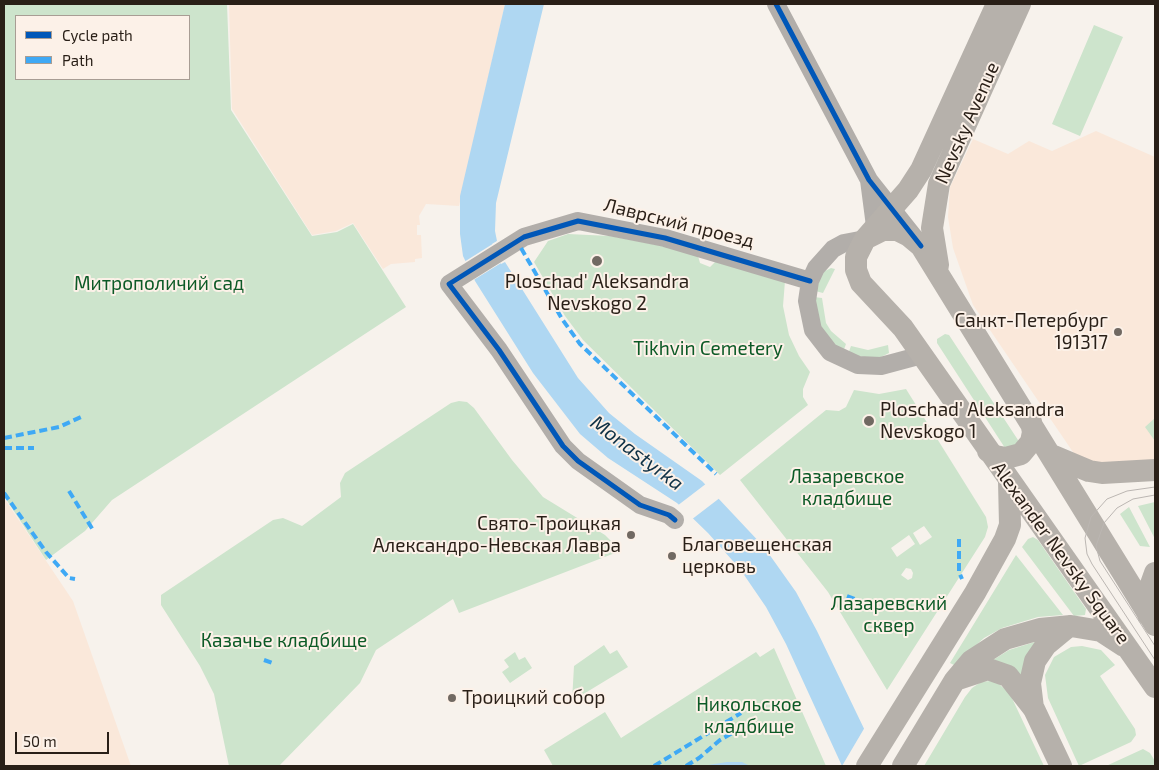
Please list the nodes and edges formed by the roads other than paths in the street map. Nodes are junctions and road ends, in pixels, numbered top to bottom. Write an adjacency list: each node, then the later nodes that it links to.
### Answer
1 (776, 4): 4 (street)
2 (997, 4): 5 (main road, Nevsky Avenue)
3 (1020, 4): 8 (main road, Nevsky Avenue)
4 (869, 180): 5 (street); 6 (street)
5 (891, 208): 6 (main road, Nevsky Avenue); 7 (street)
6 (870, 233): 7 (main road, Alexander Nevsky Square); 9 (street, Alexander Nevsky Square); 10 (main road, Alexander Nevsky Square)
7 (921, 246): 8 (main road, Alexander Nevsky Square)
8 (940, 275): 11 (main road, Alexander Nevsky Square)
9 (810, 281): 10 (street, Alexander Nevsky Square); 16 (street, Лаврский проезд)
10 (922, 355): 12 (main road, Alexander Nevsky Square)
11 (1031, 422): 12 (main road); 13 (main road, Alexander Nevsky Square)
12 (988, 451): 15 (main road, Alexander Nevsky Square)
13 (1051, 455): 14 (main road); 18 (main road, Alexander Nevsky Square)
14 (1155, 470)
15 (1009, 480): 20 (main road, Alexander Nevsky Square); 24 (main road)
16 (675, 520)
17 (1155, 573): 18 (main road)
18 (1152, 620)
19 (1069, 626): 20 (main road); 21 (main road); 23 (main road)
20 (1133, 652): 22 (main road, Alexander Nevsky Square)
21 (955, 680): 23 (main road); 25 (main road)
22 (1155, 687)
23 (1034, 709): 26 (main road)
24 (867, 766)
25 (903, 766)
26 (1061, 766)

